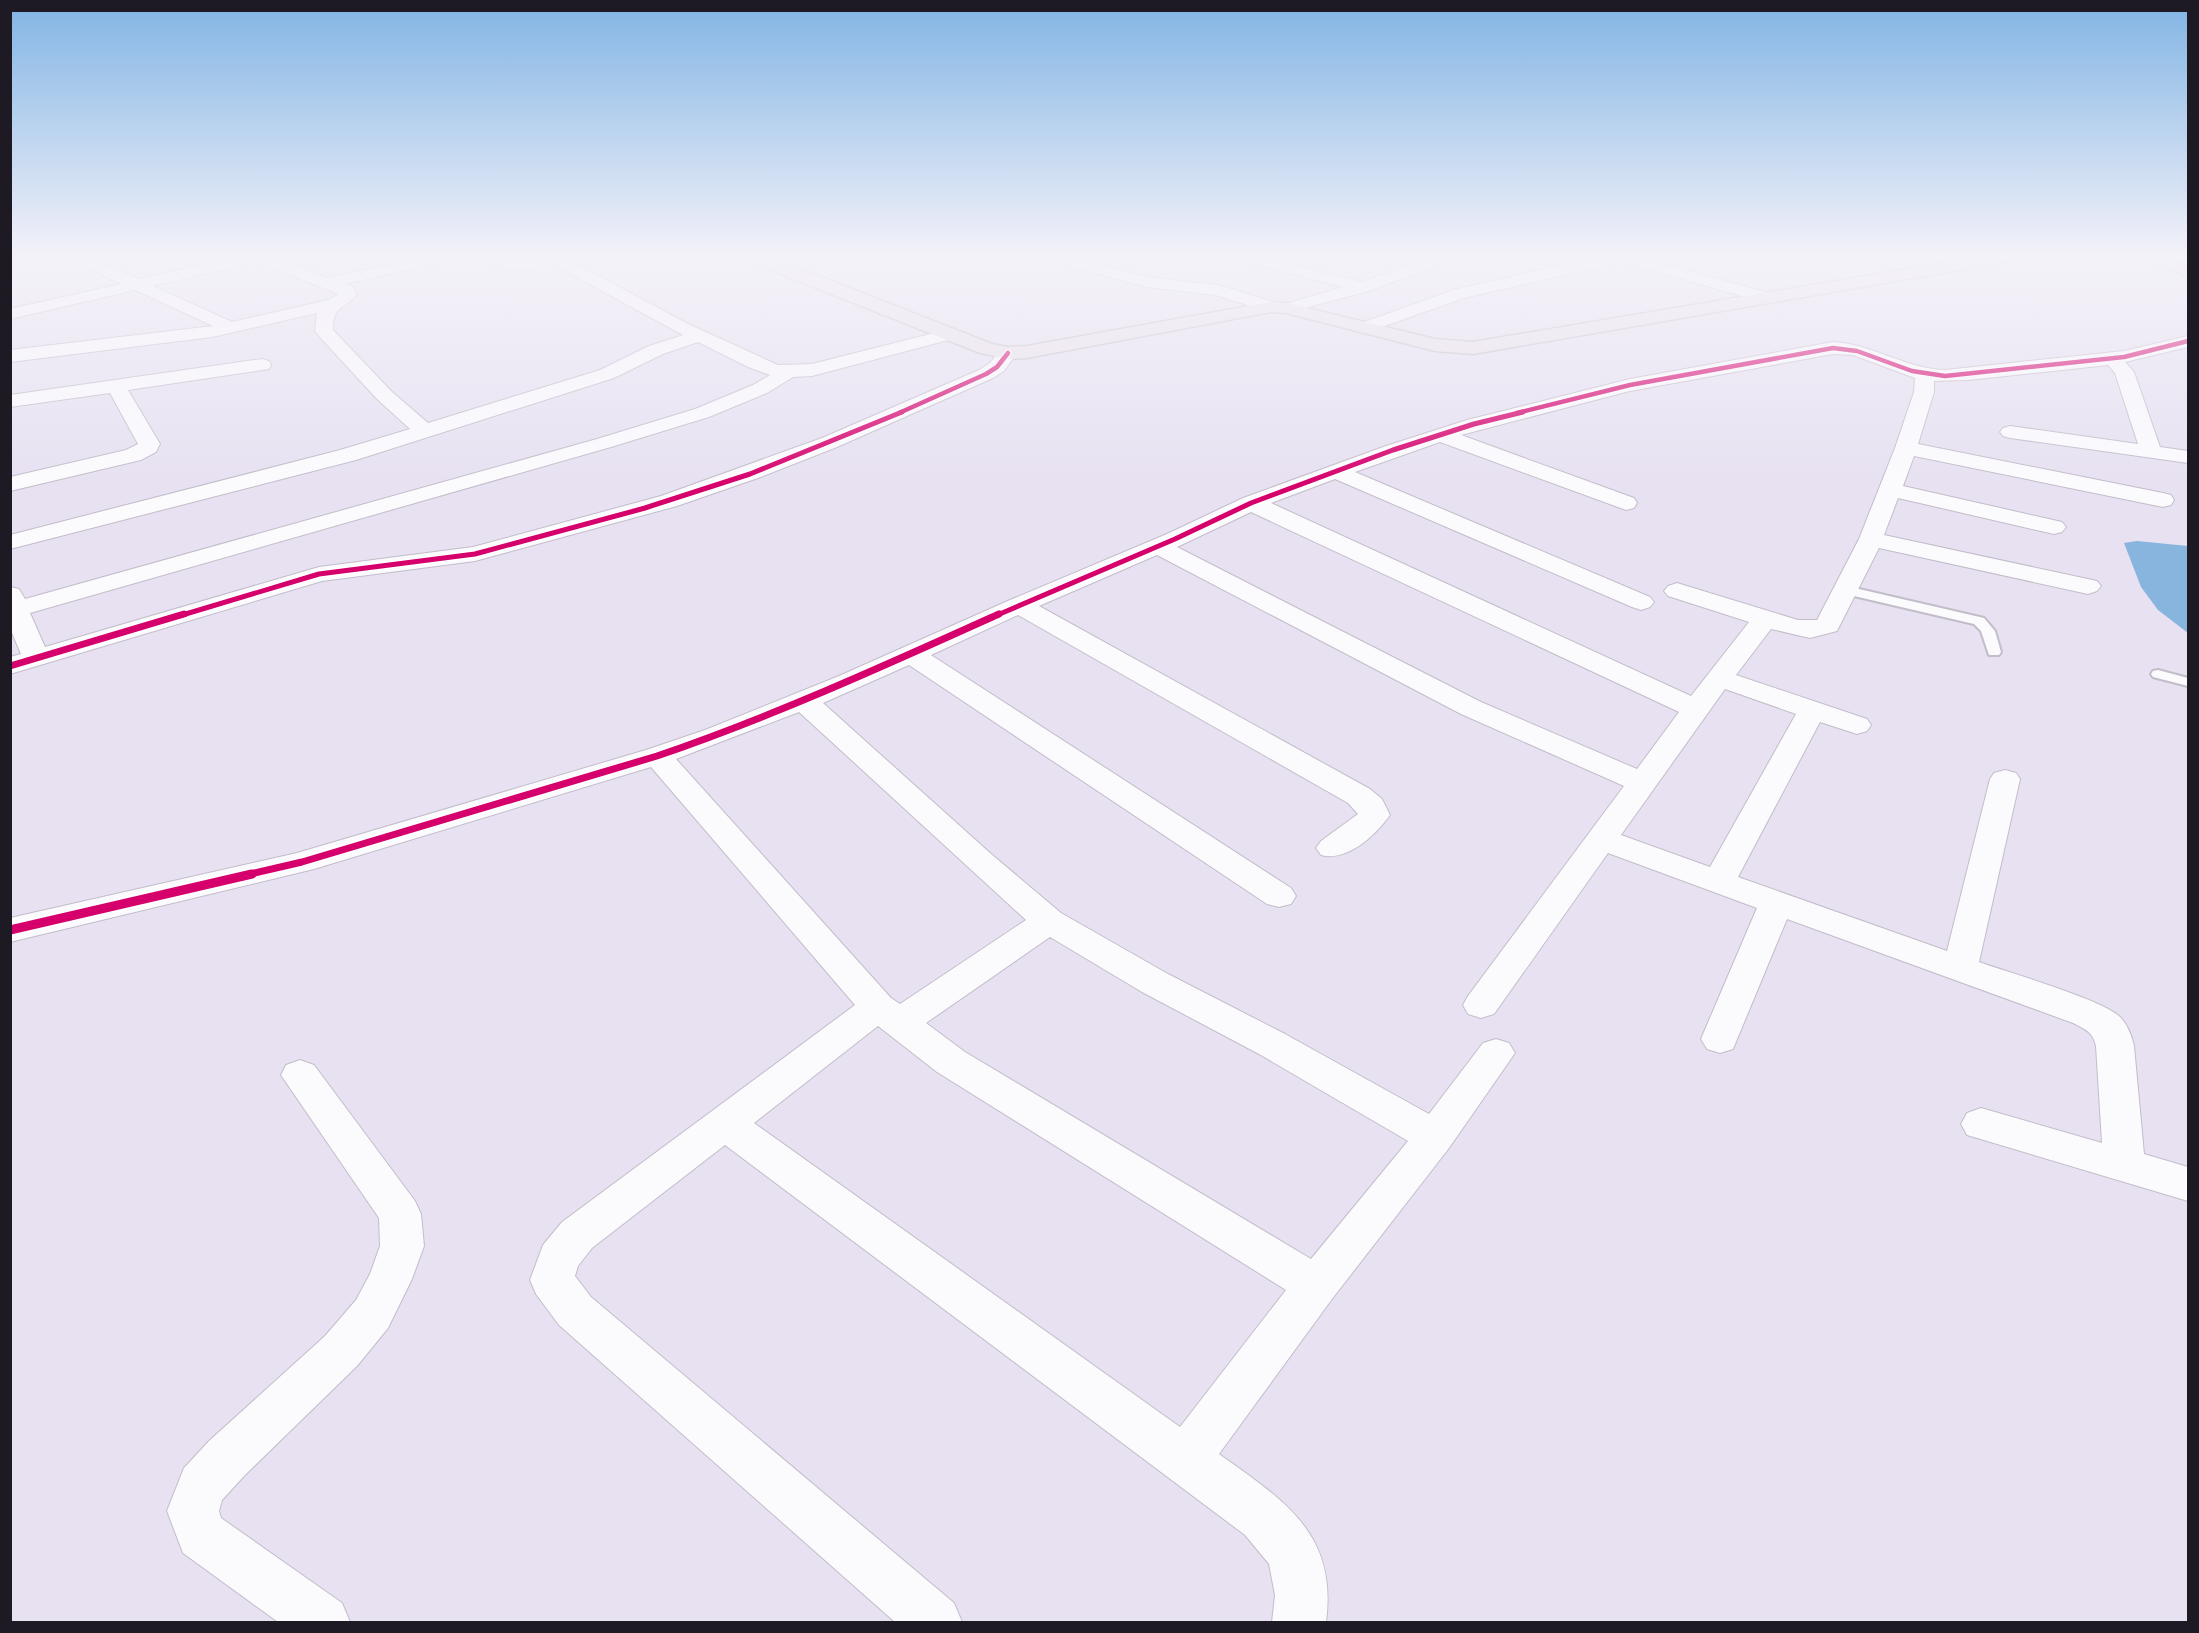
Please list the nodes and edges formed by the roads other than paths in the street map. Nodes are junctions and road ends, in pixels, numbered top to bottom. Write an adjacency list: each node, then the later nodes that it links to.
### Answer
1 (28, 331): 12 (street)
2 (213, 331): 12 (street)
3 (324, 331): 21 (street)
4 (690, 331): 10 (street)
5 (943, 331): 9 (main road)
6 (1146, 331): 13 (main road)
7 (1378, 331): 8 (main road)
8 (1566, 331)
9 (950, 334): 13 (main road); 17 (street)
10 (699, 336): 17 (street); 21 (street)
11 (2188, 341): 15 (street)
12 (57, 350): 14 (street)
13 (1008, 353): 46 (street)
14 (10, 356)
15 (2111, 357): 18 (street); 25 (street)
16 (262, 365): 19 (street)
17 (788, 372): 40 (street)
18 (1925, 375): 23 (street); 24 (street)
19 (116, 386): 20 (street); 28 (street)
20 (10, 401)
21 (424, 431): 35 (street)
22 (2010, 432): 25 (street)
23 (1442, 435): 27 (street); 32 (street)
24 (1906, 448): 29 (street); 30 (street)
25 (2151, 451): 26 (street)
26 (2188, 457)
27 (1335, 471): 31 (street); 41 (street)
28 (10, 484)
29 (1891, 490): 33 (street); 34 (street)
30 (2163, 500)
31 (1251, 503): 36 (street); 52 (street)
32 (1626, 503)
33 (2055, 527)
34 (1871, 539): 37 (street); 38 (street)
35 (10, 542)
36 (1157, 546): 42 (street); 57 (street)
37 (2088, 586)
38 (1846, 590): 43 (street); 44 (lane)
39 (1677, 591): 43 (street)
40 (13, 601): 46 (street)
41 (1641, 602)
42 (1019, 605): 45 (street); 59 (street)
43 (1765, 619): 49 (street)
44 (1994, 652)
45 (911, 654): 51 (street); 61 (street)
46 (36, 659): 47 (street)
47 (10, 666)
48 (2158, 674): 50 (lane)
49 (1719, 678): 52 (street); 53 (street)
50 (2188, 682)
51 (804, 701): 55 (street); 63 (street)
52 (1696, 709): 57 (street)
53 (1812, 710): 54 (street); 60 (street)
54 (1857, 725)
55 (657, 756): 64 (street); 67 (street)
56 (2005, 779): 65 (street)
57 (1643, 783): 58 (street)
58 (1602, 840): 60 (street); 66 (street)
59 (1332, 848)
60 (1718, 883): 62 (street)
61 (1279, 896)
62 (1776, 904): 65 (street); 68 (street)
63 (1049, 921): 67 (street); 73 (street)
64 (10, 930)
65 (1960, 969): 74 (street)
66 (1481, 1005)
67 (889, 1015): 71 (street); 76 (street)
68 (1720, 1039)
69 (1496, 1053): 73 (street)
70 (300, 1075): 78 (street)
71 (725, 1123): 77 (street); 79 (street)
72 (1981, 1124): 74 (street)
73 (1435, 1137): 76 (street)
74 (2124, 1167): 75 (street)
75 (2188, 1184)
76 (1316, 1285): 77 (street)
77 (1185, 1460): 80 (street)
78 (323, 1623)
79 (935, 1623)
80 (1299, 1623)

